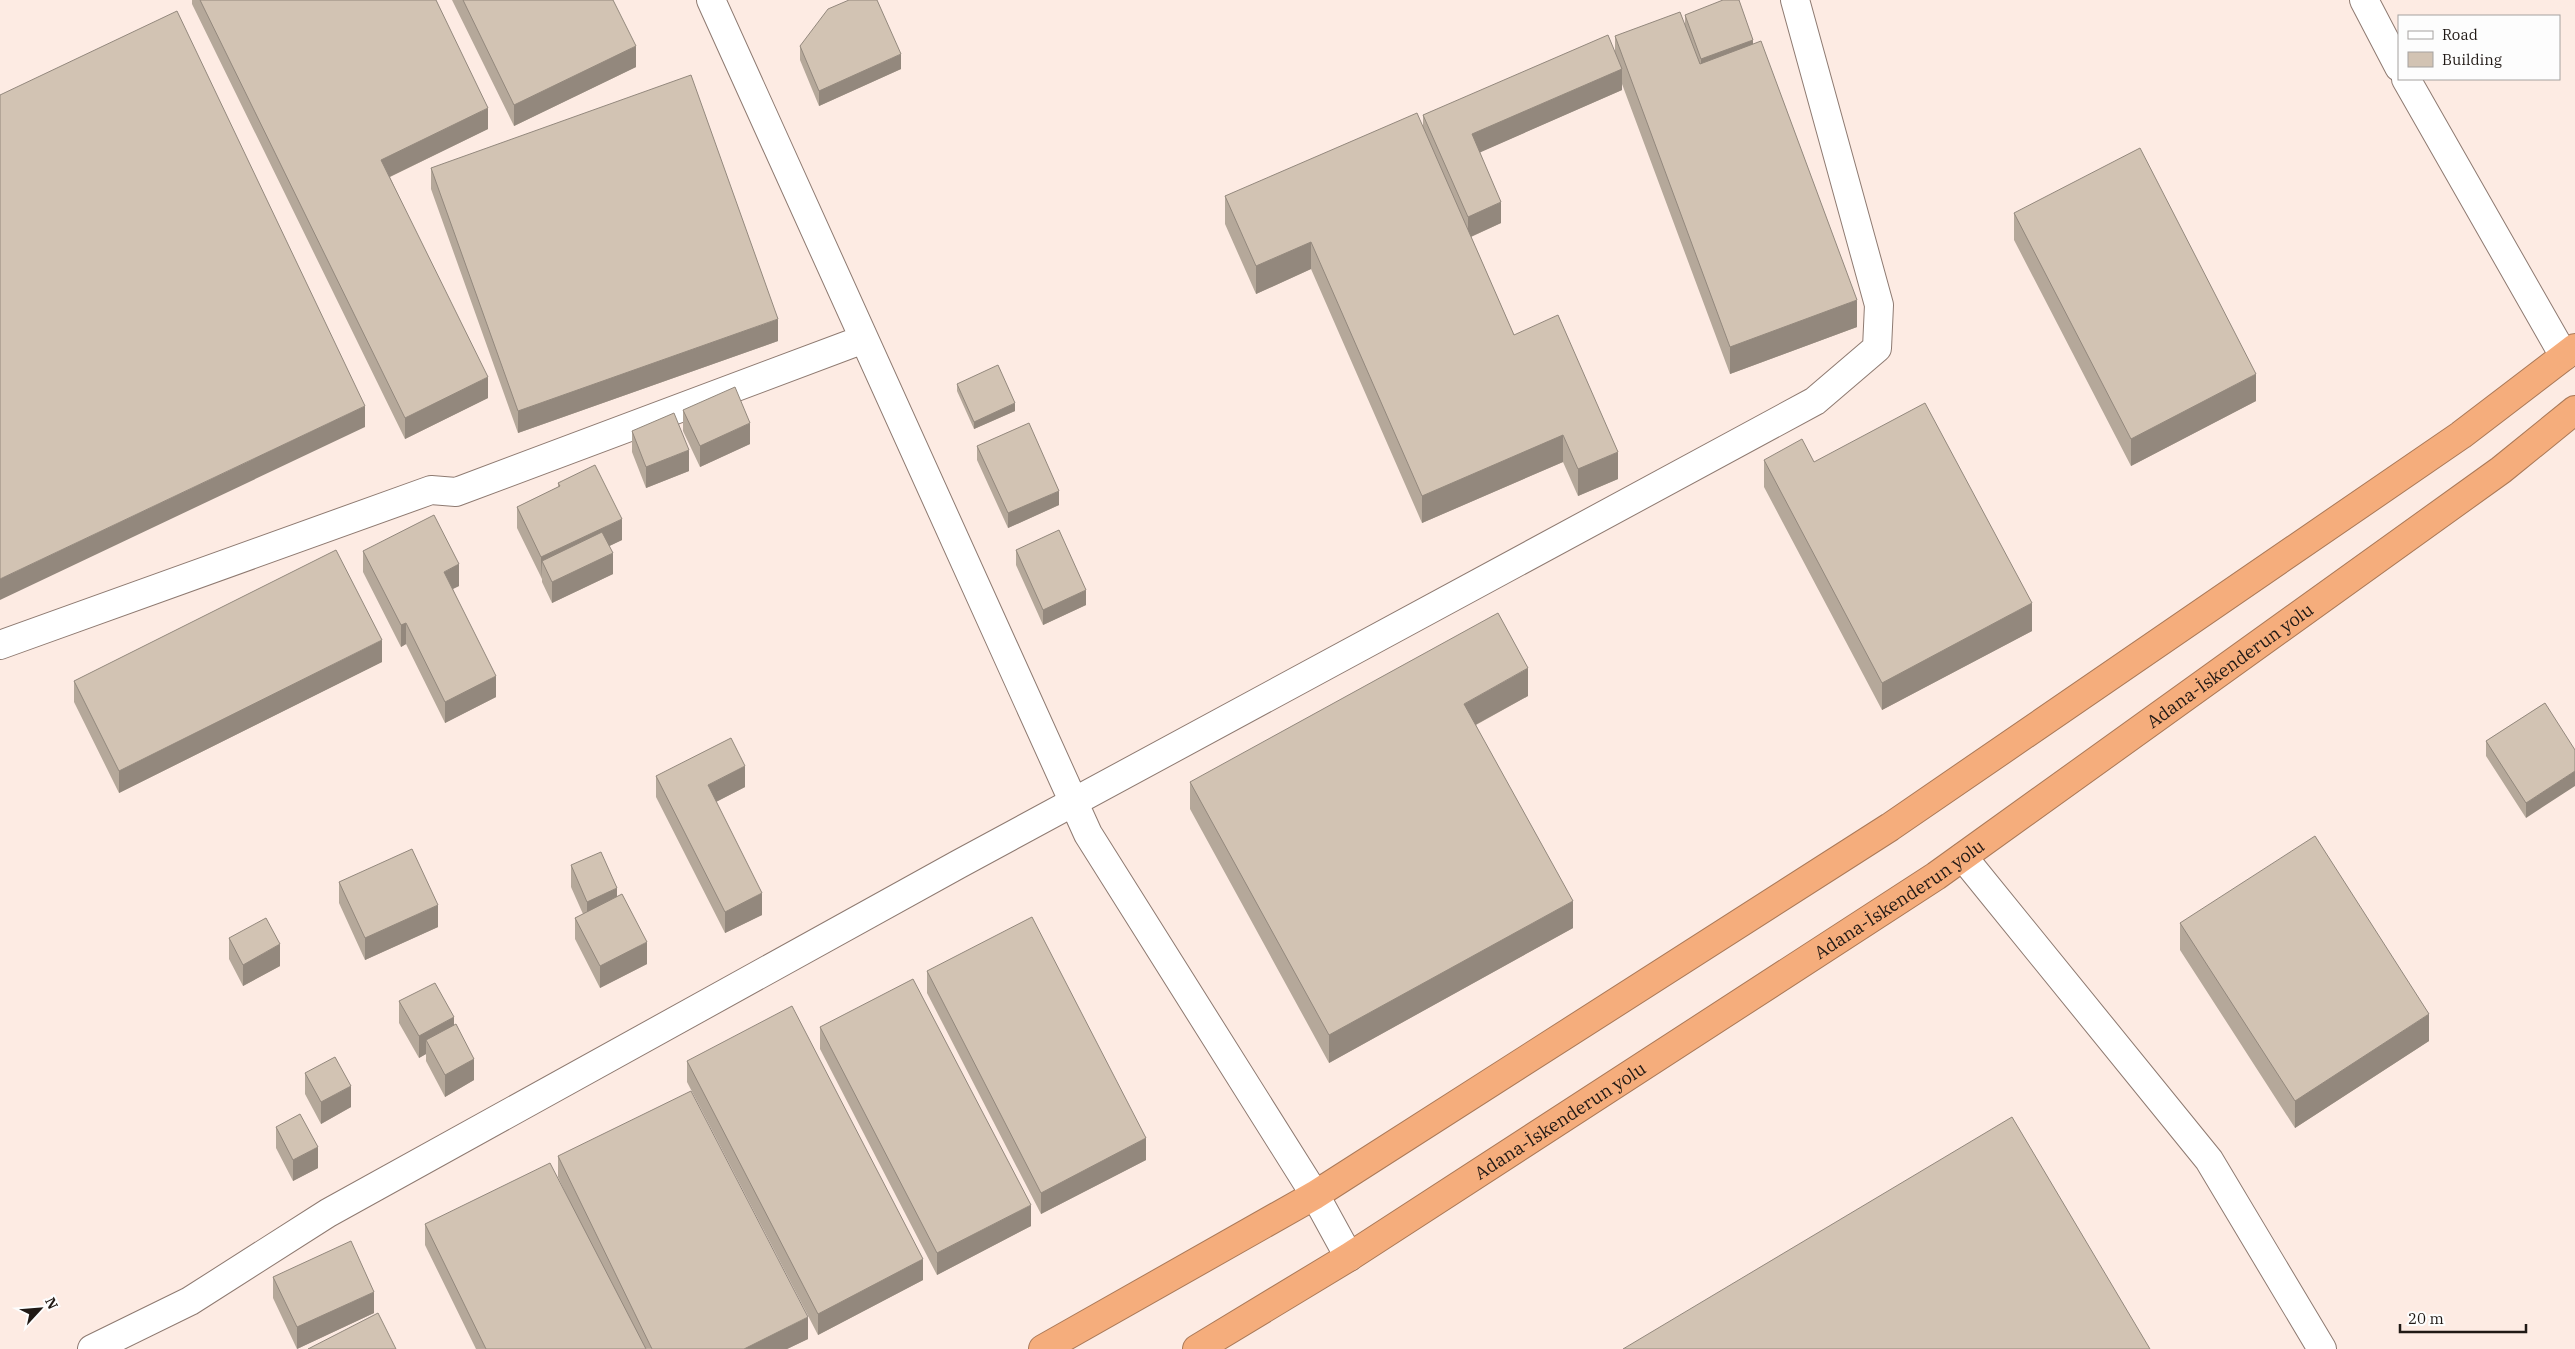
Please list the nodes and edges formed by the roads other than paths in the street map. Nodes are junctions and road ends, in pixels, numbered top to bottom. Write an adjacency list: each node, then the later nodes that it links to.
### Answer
1 (712, 0): 6 (street)
2 (1795, 0): 10 (street)
3 (2364, 0): 4 (street)
4 (2398, 64)
5 (2407, 80): 7 (street)
6 (864, 338): 9 (street); 10 (street)
7 (2570, 352): 12 (highway)
8 (2572, 417): 11 (highway, Adana-İskenderun yolu)
9 (0, 645)
10 (1074, 802): 12 (street); 14 (street)
11 (1963, 857): 13 (highway, Adana-İskenderun yolu); 17 (street)
12 (1315, 1195): 13 (street); 15 (highway)
13 (1350, 1257): 16 (highway, Adana-İskenderun yolu)
14 (92, 1349)
15 (1043, 1349)
16 (1197, 1349)
17 (2322, 1349)

